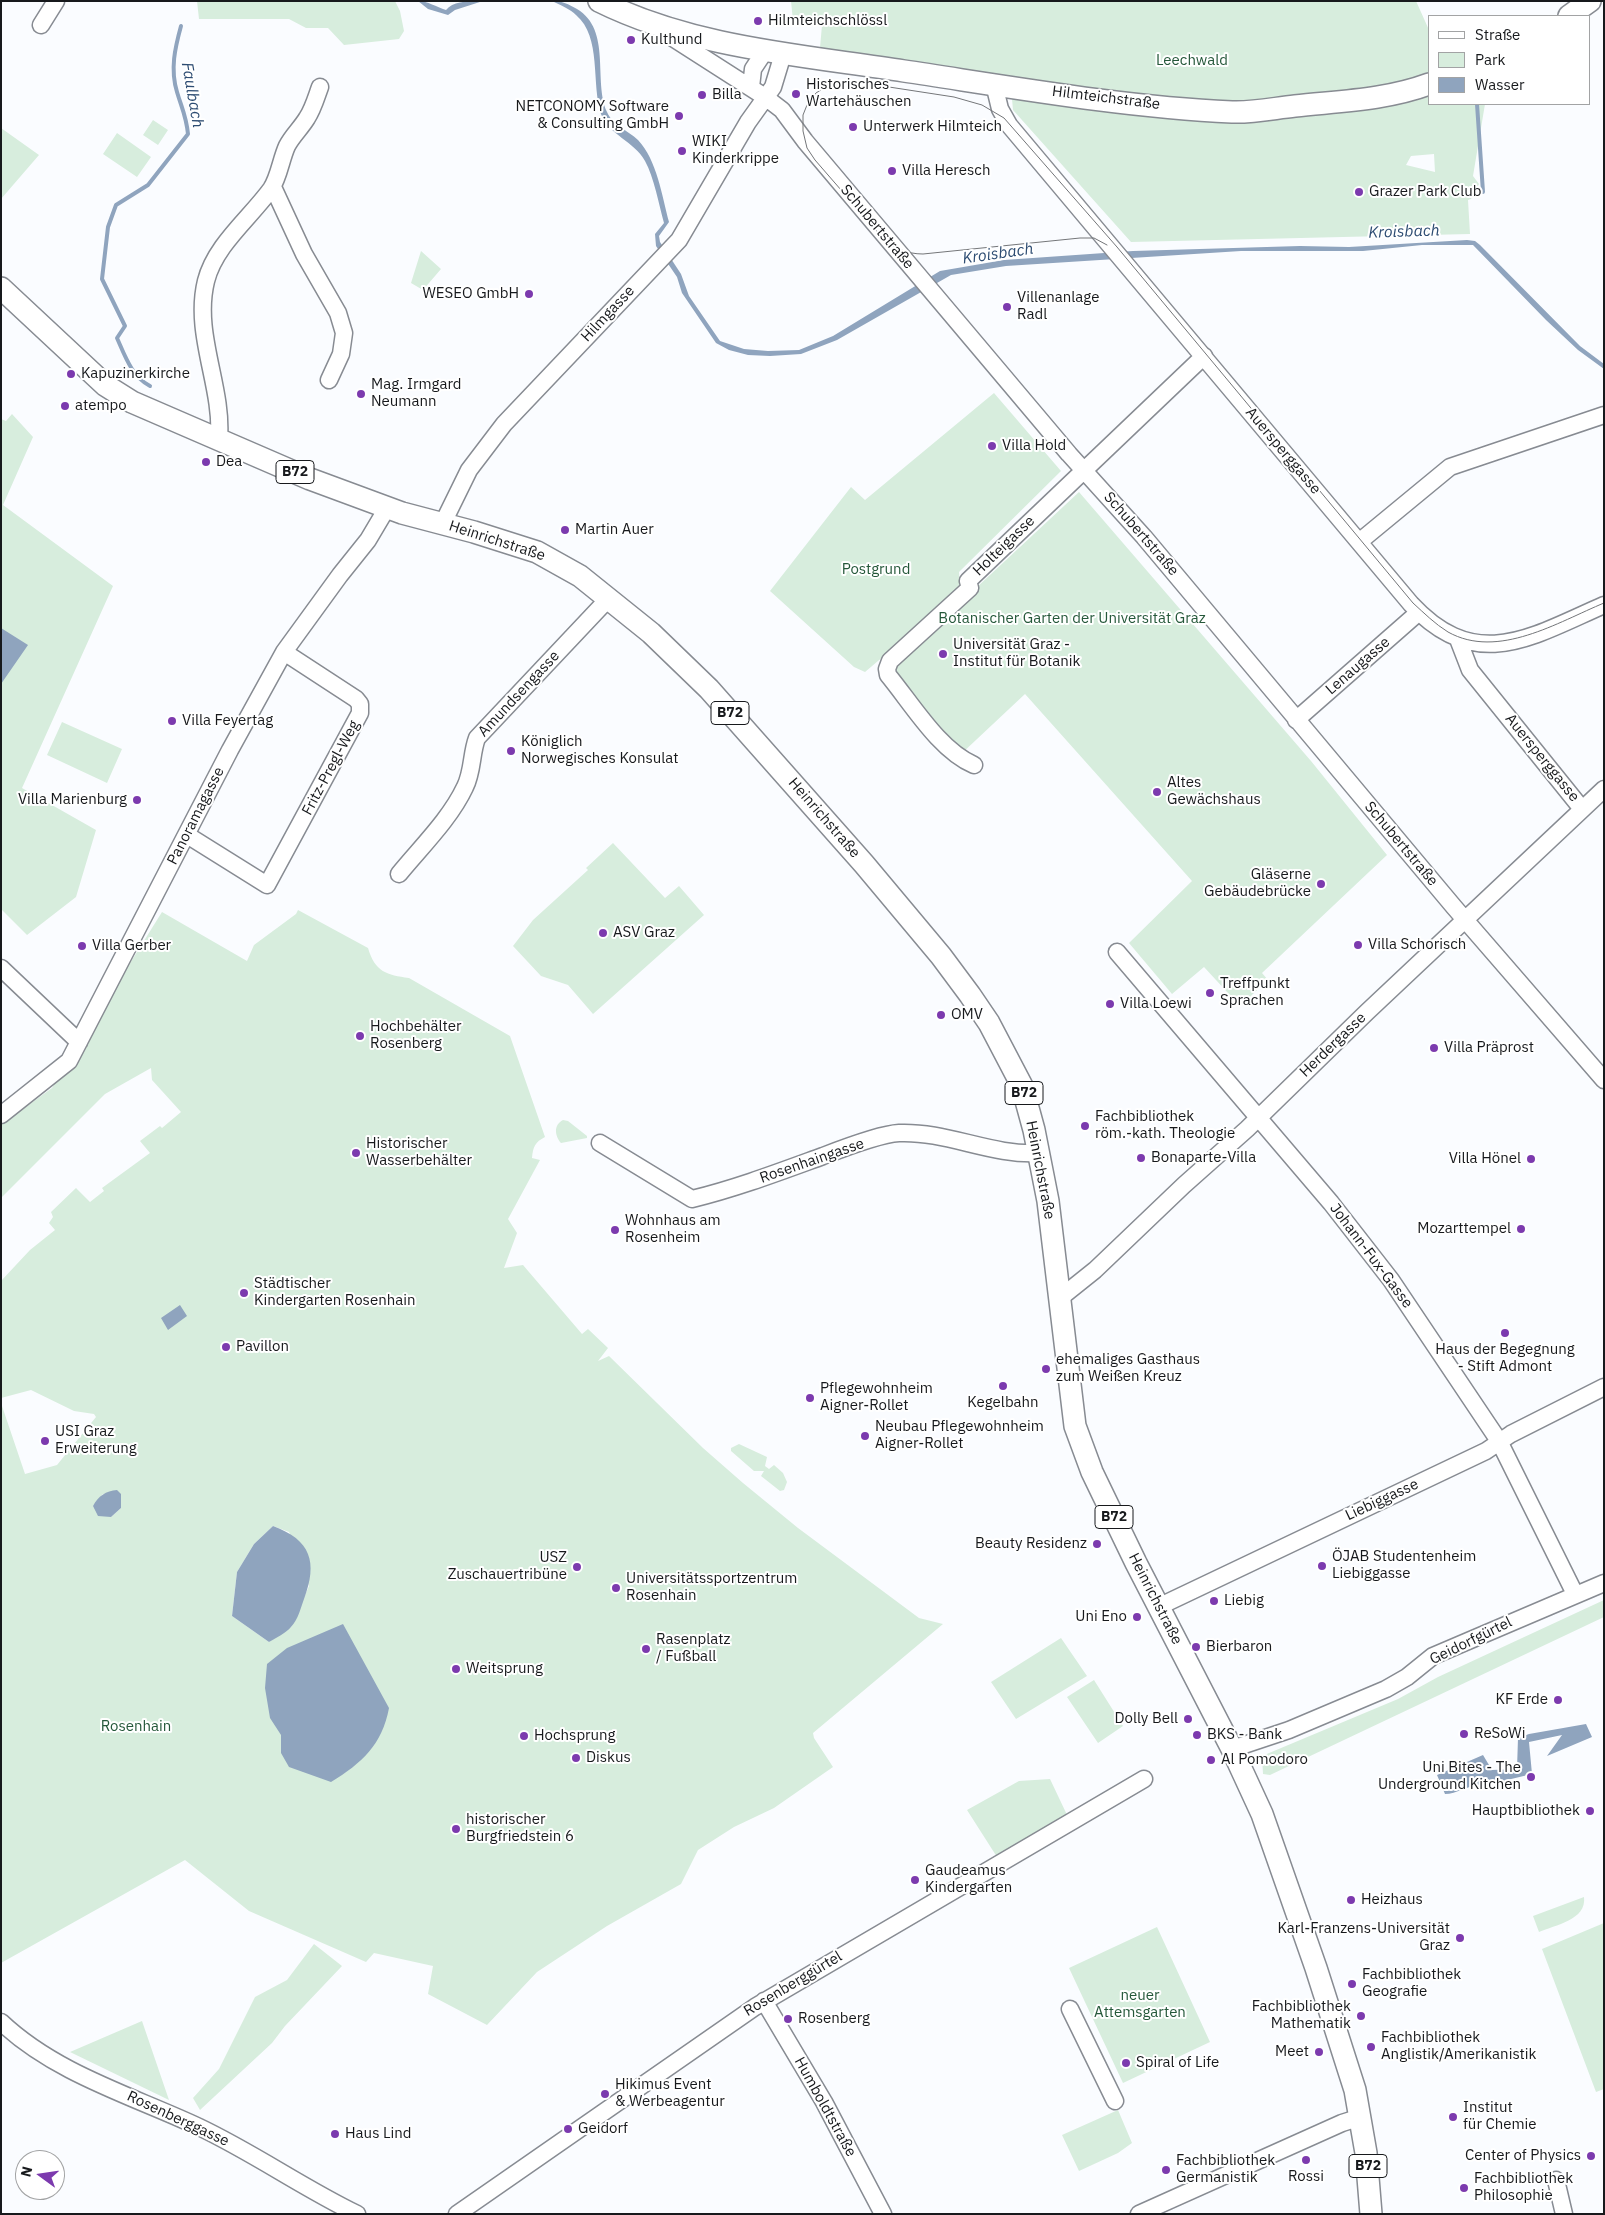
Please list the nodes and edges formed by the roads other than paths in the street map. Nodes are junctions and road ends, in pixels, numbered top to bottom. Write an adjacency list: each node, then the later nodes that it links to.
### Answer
1 (56, 1): 6 (street)
2 (599, 1): 5 (main road, Hilmteichstraße)
3 (1590, 1): 4 (main road)
4 (1569, 15)
5 (648, 22): 7 (main road, Hilmteichstraße); 11 (street, Schubertstraße)
6 (41, 25)
7 (774, 52): 8 (main road, Hilmteichstraße); 11 (street); 12 (street)
8 (994, 84): 9 (main road, Hilmteichstraße); 15 (street, Auersperggasse)
9 (1428, 84)
10 (320, 87): 13 (street)
11 (751, 87): 12 (street, Schubertstraße)
12 (765, 97): 19 (street, Schubertstraße); 21 (street, Hilmgasse)
13 (272, 187): 16 (street); 18 (street)
14 (1, 288): 18 (main road, Heinrichstraße / B72)
15 (1204, 356): 19 (street, Holteigasse); 22 (street, Auersperggasse)
16 (329, 380)
17 (1604, 415): 22 (street)
18 (219, 438): 20 (main road, Heinrichstraße / B72)
19 (1083, 469): 28 (street, Schubertstraße); 29 (street, Holteigasse)
20 (387, 508): 21 (main road, Heinrichstraße / B72); 27 (street, Panoramagasse)
21 (442, 524): 23 (main road, Heinrichstraße / B72)
22 (1359, 542): 25 (street, Auersperggasse)
23 (609, 598): 33 (street, Amundsengasse); 42 (main road, Heinrichstraße / B72)
24 (1604, 606): 26 (street)
25 (1419, 612): 26 (street, Auersperggasse); 28 (street, Lenaugasse)
26 (1458, 639): 31 (street, Auersperggasse)
27 (284, 652): 32 (street, Panoramagasse); 32 (street, Fritz-Pregl-Weg)
28 (1296, 720): 34 (street, Schubertstraße)
29 (974, 765)
30 (1604, 789): 31 (street, Herdergasse)
31 (1582, 809): 34 (street, Herdergasse)
32 (187, 835): 37 (street, Panoramagasse)
33 (399, 874)
34 (1466, 921): 38 (street, Schubertstraße); 40 (street, Herdergasse)
35 (1117, 952): 40 (street, Johann-Fux-Gasse)
36 (3, 972): 37 (street)
37 (79, 1042): 39 (street, Panoramagasse)
38 (1602, 1074)
39 (1, 1115)
40 (1258, 1119): 43 (street, Herdergasse); 45 (street, Johann-Fux-Gasse)
41 (600, 1143): 42 (street, Rosenhaingasse)
42 (1039, 1153): 43 (main road, Heinrichstraße / B72)
43 (1060, 1298): 48 (main road, Heinrichstraße / B72)
44 (1604, 1387): 45 (street, Liebiggasse)
45 (1500, 1441): 47 (street, Johann-Fux-Gasse); 48 (street, Liebiggasse)
46 (1604, 1583): 47 (street, Geidorfgürtel)
47 (1575, 1594): 49 (street, Geidorfgürtel)
48 (1158, 1607): 49 (main road, Heinrichstraße / B72)
49 (1232, 1749): 55 (main road, Heinrichstraße / B72)
50 (1144, 1779): 51 (street, Rosenberggürtel)
51 (764, 2001): 58 (street, Rosenberggürtel); 59 (street, Humboldtstraße)
52 (1070, 2008): 54 (street)
53 (1, 2022): 57 (street, Rosenberggasse)
54 (1115, 2101)
55 (1361, 2118): 60 (street); 61 (main road, Heinrichstraße / B72)
56 (1556, 2180): 62 (street)
57 (357, 2214)
58 (457, 2214)
59 (883, 2214)
60 (1139, 2214)
61 (1372, 2214)
62 (1564, 2214)

